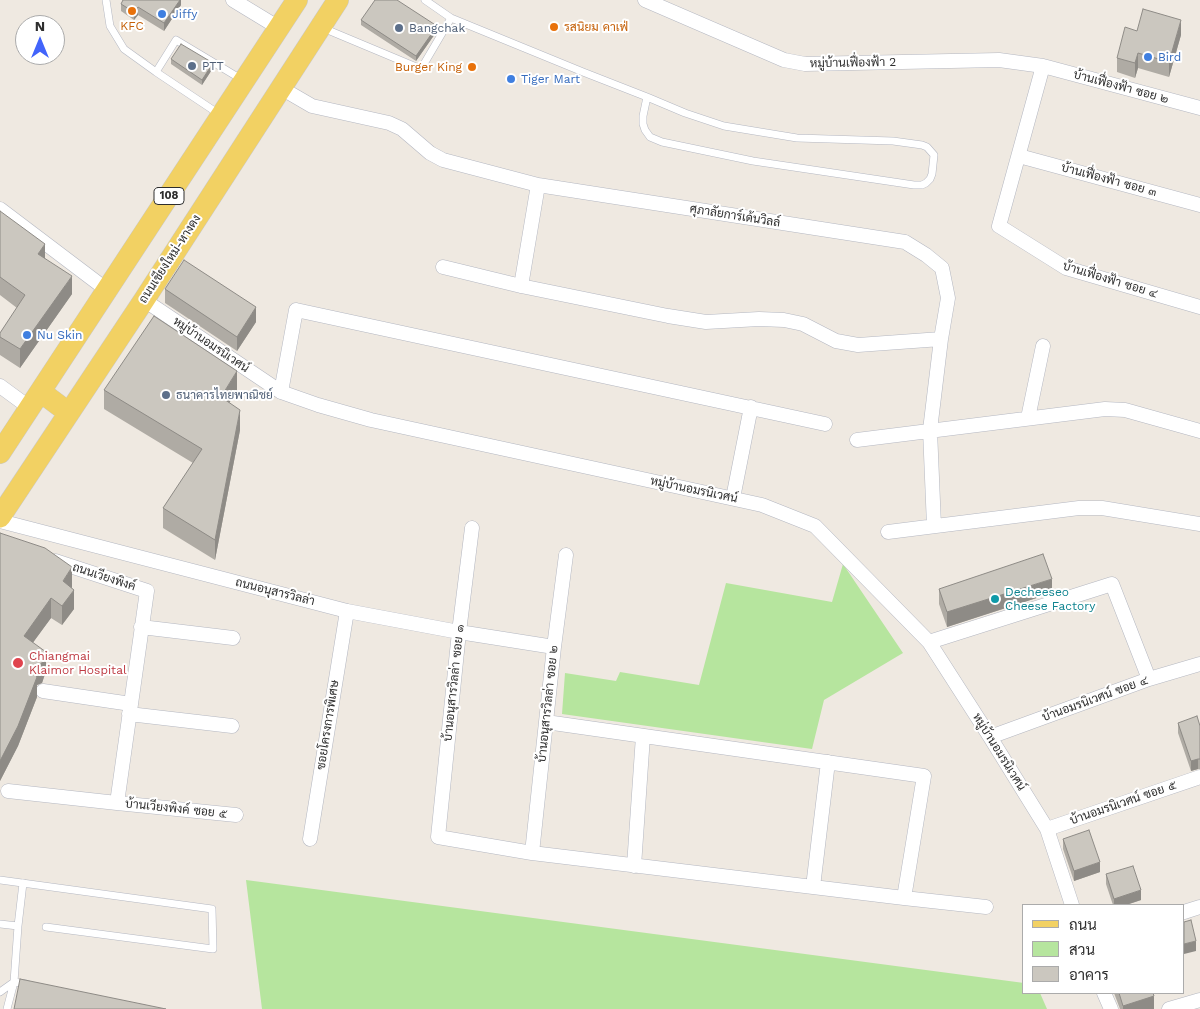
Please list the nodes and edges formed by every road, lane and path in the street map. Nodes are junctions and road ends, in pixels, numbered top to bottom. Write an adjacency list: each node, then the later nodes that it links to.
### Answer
1 (106, 0): 11 (lane)
2 (233, 0): 9 (street)
3 (297, 0): 9 (main road, 108)
4 (338, 0): 8 (main road, ถนนเชียงใหม่-หางดง / 108)
5 (425, 0): 7 (lane)
6 (645, 0): 10 (street, หมู่บ้านเฟื่องฟ้า 2)
7 (451, 18): 8 (lane); 14 (lane)
8 (321, 26): 13 (main road, ถนนเชียงใหม่-หางดง / 108)
9 (279, 28): 12 (main road, 108)
10 (1043, 66): 15 (street, บ้านเฟื่องฟ้า ซอย ๒); 17 (street)
11 (156, 72): 12 (lane); 16 (lane)
12 (244, 81): 16 (main road, 108)
13 (281, 88): 18 (street, ศุภาลัยการ์เด้นวิลล์); 24 (main road, ถนนเชียงใหม่-หางดง / 108)
14 (647, 97): 14 (lane)
15 (1200, 108)
16 (222, 115): 23 (main road, 108)
17 (1019, 156): 19 (street, บ้านเฟื่องฟ้า ซอย ๓); 25 (street, บ้านเฟื่องฟ้า ซอย ๔)
18 (538, 185): 22 (street); 26 (street, ศุภาลัยการ์เด้นวิลล์)
19 (1200, 205)
20 (0, 209): 23 (street)
21 (443, 267): 22 (street)
22 (521, 286): 26 (street)
23 (108, 290): 30 (main road, 108)
24 (144, 300): 29 (street, หมู่บ้านอมรนิเวศน์); 32 (main road, ถนนเชียงใหม่-หางดง / 108)
25 (1200, 307)
26 (940, 339): 35 (street, ศุภาลัยการ์เด้นวิลล์)
27 (1043, 346): 33 (street)
28 (0, 386): 30 (street)
29 (281, 392): 31 (street); 39 (street, หมู่บ้านอมรนิเวศน์)
30 (35, 400): 32 (main road); 38 (main road, 108)
31 (751, 407): 34 (street); 39 (street)
32 (69, 414): 40 (main road, ถนนเชียงใหม่-หางดง / 108)
33 (1028, 418): 35 (street); 36 (street)
34 (825, 424)
35 (930, 430): 37 (street); 43 (street, ศุภาลัยการ์เด้นวิลล์)
36 (1200, 431)
37 (857, 440)
38 (0, 453)
39 (733, 498): 52 (street, หมู่บ้านอมรนิเวศน์)
40 (0, 517)
41 (0, 521): 48 (street, ถนนอนุสารวิลล่า)
42 (1200, 524): 43 (street)
43 (934, 526): 45 (street)
44 (472, 528): 50 (street, บ้านอนุสารวิลล่า ซอย ๑)
45 (888, 532)
46 (566, 555): 53 (street, บ้านอนุสารวิลล่า ซอย ๒)
47 (46, 558): 49 (street, ถนนเวียงพิงค์)
48 (347, 610): 50 (street, ถนนอนุสารวิลล่า); 68 (street, ซอยโครงการพิเศษ)
49 (142, 627): 51 (street); 57 (street, ถนนเวียงพิงค์)
50 (459, 632): 53 (street, ถนนอนุสารวิลล่า); 69 (street, บ้านอนุสารวิลล่า ซอย ๑)
51 (233, 638)
52 (929, 642): 55 (street); 61 (street, หมู่บ้านอมรนิเวศน์)
53 (554, 648): 58 (street, บ้านอนุสารวิลล่า ซอย ๒)
54 (1200, 664): 55 (street, บ้านอมรนิเวศน์ ซอย ๔)
55 (1149, 679): 61 (street, บ้านอมรนิเวศน์ ซอย ๔)
56 (43, 691): 57 (street)
57 (130, 709): 59 (street); 65 (street, ถนนเวียงพิงค์)
58 (546, 722): 60 (street); 69 (street, บ้านอนุสารวิลล่า ซอย ๒)
59 (232, 726)
60 (644, 736): 62 (street); 70 (street)
61 (990, 737): 67 (street, หมู่บ้านอมรนิเวศน์)
62 (828, 762): 73 (street); 74 (street)
63 (1200, 777): 67 (street, บ้านอมรนิเวศน์ ซอย ๕)
64 (8, 791): 65 (street, บ้านเวียงพิงค์ ซอย ๕)
65 (117, 803): 66 (street, บ้านเวียงพิงค์ ซอย ๕)
66 (236, 815)
67 (1046, 828): 75 (street, หมู่บ้านอมรนิเวศน์)
68 (310, 839)
69 (532, 853): 70 (street)
70 (634, 866): 73 (street)
71 (0, 880): 72 (lane)
72 (23, 883): 80 (lane); 81 (lane)
73 (813, 887): 74 (street)
74 (904, 898): 76 (street)
75 (1072, 904)
76 (986, 907)
77 (1200, 907): 78 (street)
78 (1185, 912)
79 (0, 924): 80 (lane)
80 (18, 926): 82 (lane)
81 (46, 927)
82 (14, 982): 83 (lane); 84 (lane); 87 (lane)
83 (34, 986)
84 (0, 992)
85 (1104, 994): 88 (street)
86 (1200, 1000): 89 (street)
87 (7, 1009)
88 (1110, 1009)
89 (1169, 1009)

